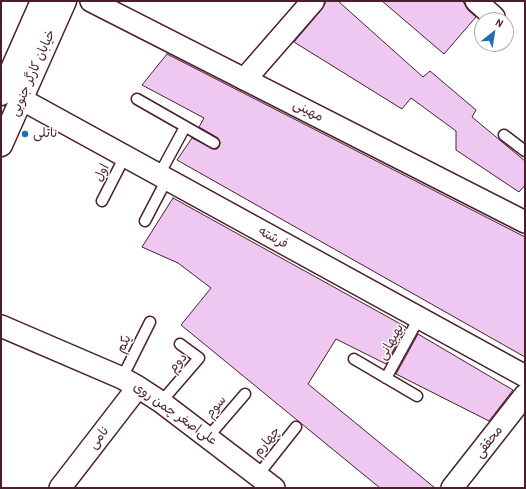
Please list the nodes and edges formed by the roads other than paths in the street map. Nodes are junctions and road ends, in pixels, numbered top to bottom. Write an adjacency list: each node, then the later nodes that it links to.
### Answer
1 (65, 1): 8 (main road, خیابان کارگر جنوبی)
2 (91, 1): 7 (street, مهینی)
3 (313, 1): 7 (main road)
4 (476, 1): 6 (street)
5 (39, 2): 8 (main road, خیابان کارگر جنوبی)
6 (488, 12)
7 (246, 80): 19 (street, مهینی)
8 (11, 97): 13 (main road, خیابان کارگر جنوبی); 15 (street, فرشته)
9 (137, 99): 10 (lane)
10 (185, 127): 12 (lane); 16 (lane)
11 (504, 135): 14 (lane)
12 (214, 143)
13 (1, 146)
14 (525, 151)
15 (125, 156): 16 (street, فرشته); 17 (lane, اول)
16 (163, 177): 18 (lane); 20 (street, فرشته)
17 (102, 201)
18 (145, 221)
19 (525, 222)
20 (419, 318): 25 (street, فرشته); 26 (lane, بهبهانی)
21 (150, 322): 27 (lane, یکم)
22 (1, 326): 27 (street, علی‌اصغر چمن روی)
23 (180, 344): 31 (lane, دوم)
24 (354, 359): 26 (lane)
25 (525, 376)
26 (386, 378): 29 (lane)
27 (130, 383): 31 (street, علی‌اصغر چمن روی); 35 (street, نامی)
28 (245, 394): 33 (lane, سوم)
29 (417, 396)
30 (525, 396): 37 (street, محققی)
31 (161, 402): 33 (street, علی‌اصغر چمن روی)
32 (296, 427): 34 (lane, چهارم)
33 (208, 437): 34 (street, علی‌اصغر چمن روی)
34 (258, 475): 36 (street, علی‌اصغر چمن روی)
35 (60, 488)
36 (274, 488)
37 (452, 488)

